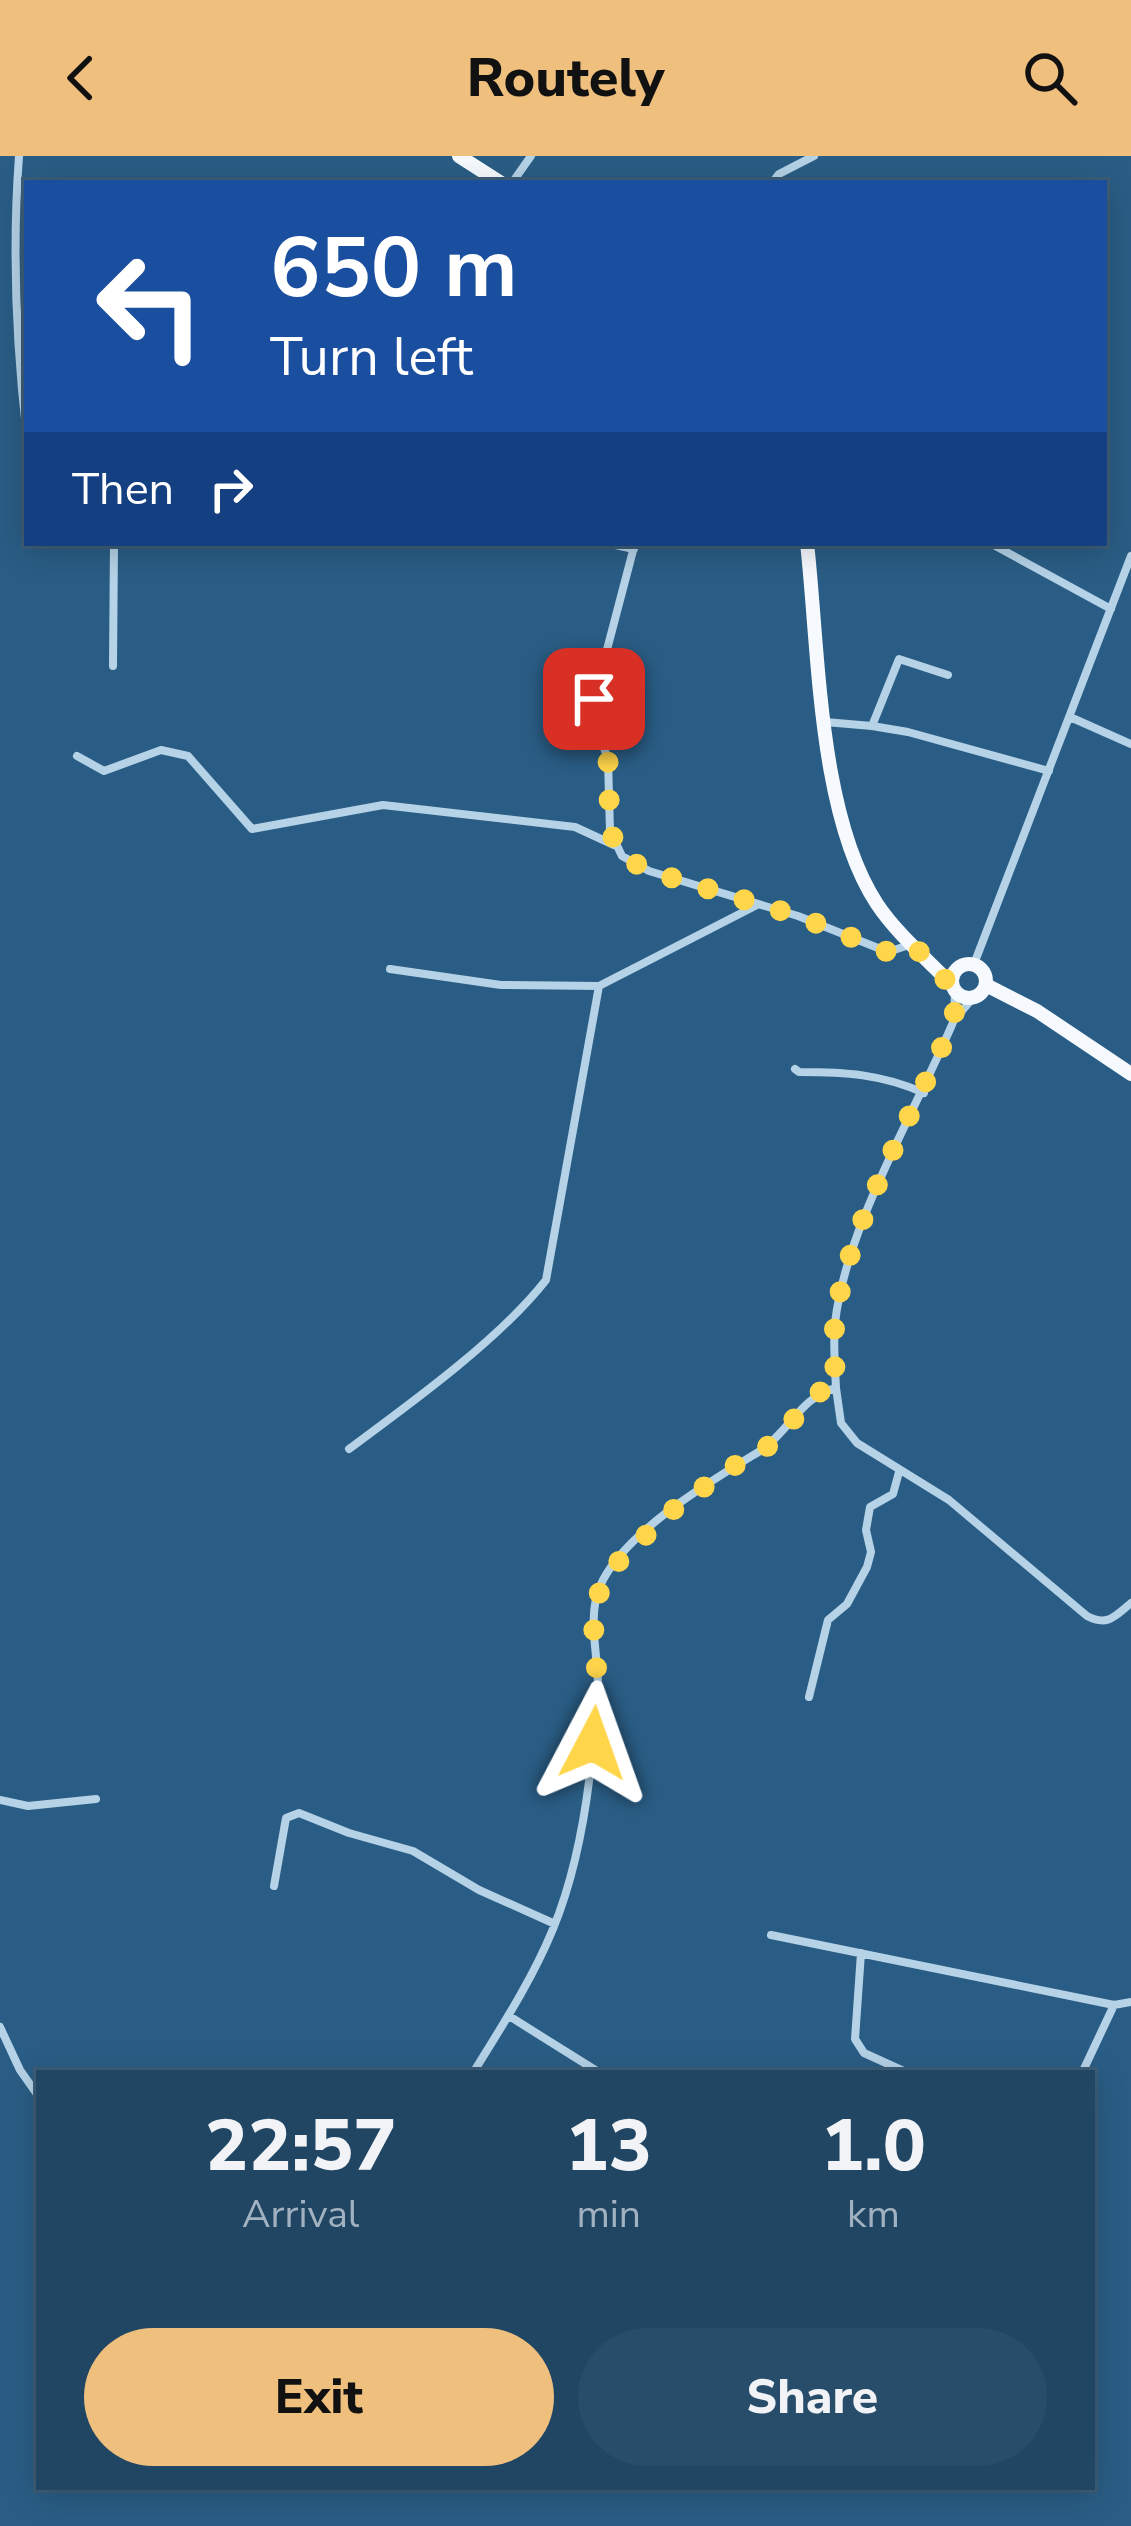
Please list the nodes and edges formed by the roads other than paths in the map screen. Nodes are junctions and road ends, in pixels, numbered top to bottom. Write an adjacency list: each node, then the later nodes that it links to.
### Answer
1 (20, 156): 7 (street)
2 (460, 156): 5 (main road)
3 (481, 156): 5 (street)
4 (814, 156): 6 (street)
5 (494, 179)
6 (774, 180)
7 (17, 301): 8 (street); 9 (street)
8 (24, 304)
9 (24, 397)
10 (114, 546): 16 (street)
11 (635, 546): 24 (street)
12 (807, 546): 19 (main road)
13 (995, 546): 15 (street)
14 (1131, 556): 15 (street)
15 (1111, 608): 18 (street)
16 (113, 666)
17 (948, 675): 20 (street)
18 (1070, 717): 21 (street); 23 (street)
19 (824, 722): 20 (street); 26 (main road)
20 (872, 726): 23 (street)
21 (1131, 744)
22 (77, 756): 24 (street)
23 (1049, 771): 27 (street)
24 (615, 846): 25 (street)
25 (760, 904): 26 (street); 30 (street)
26 (915, 947): 27 (main road); 31 (main road)
27 (968, 965): 29 (main road); 31 (main road)
28 (390, 968): 30 (street)
29 (986, 985): 32 (main road); 35 (main road)
30 (599, 986): 38 (street)
31 (954, 988): 32 (main road); 33 (street)
32 (973, 998): 33 (street)
33 (954, 1019): 36 (street)
34 (795, 1069): 36 (street)
35 (1131, 1074)
36 (924, 1093): 37 (street)
37 (836, 1388): 39 (street); 45 (street)
38 (349, 1449)
39 (899, 1472): 40 (street); 41 (street)
40 (1131, 1603)
41 (809, 1697)
42 (96, 1799): 43 (street)
43 (0, 1800)
44 (274, 1886): 45 (street)
45 (555, 1924): 50 (street)
46 (771, 1935): 47 (street)
47 (861, 1953): 49 (street); 54 (street)
48 (1131, 2002): 49 (street)
49 (1114, 2005): 55 (street)
50 (509, 2016): 52 (street); 53 (street)
51 (0, 2027): 56 (street)
52 (475, 2070)
53 (595, 2070)
54 (901, 2070)
55 (1083, 2070)
56 (36, 2093)

